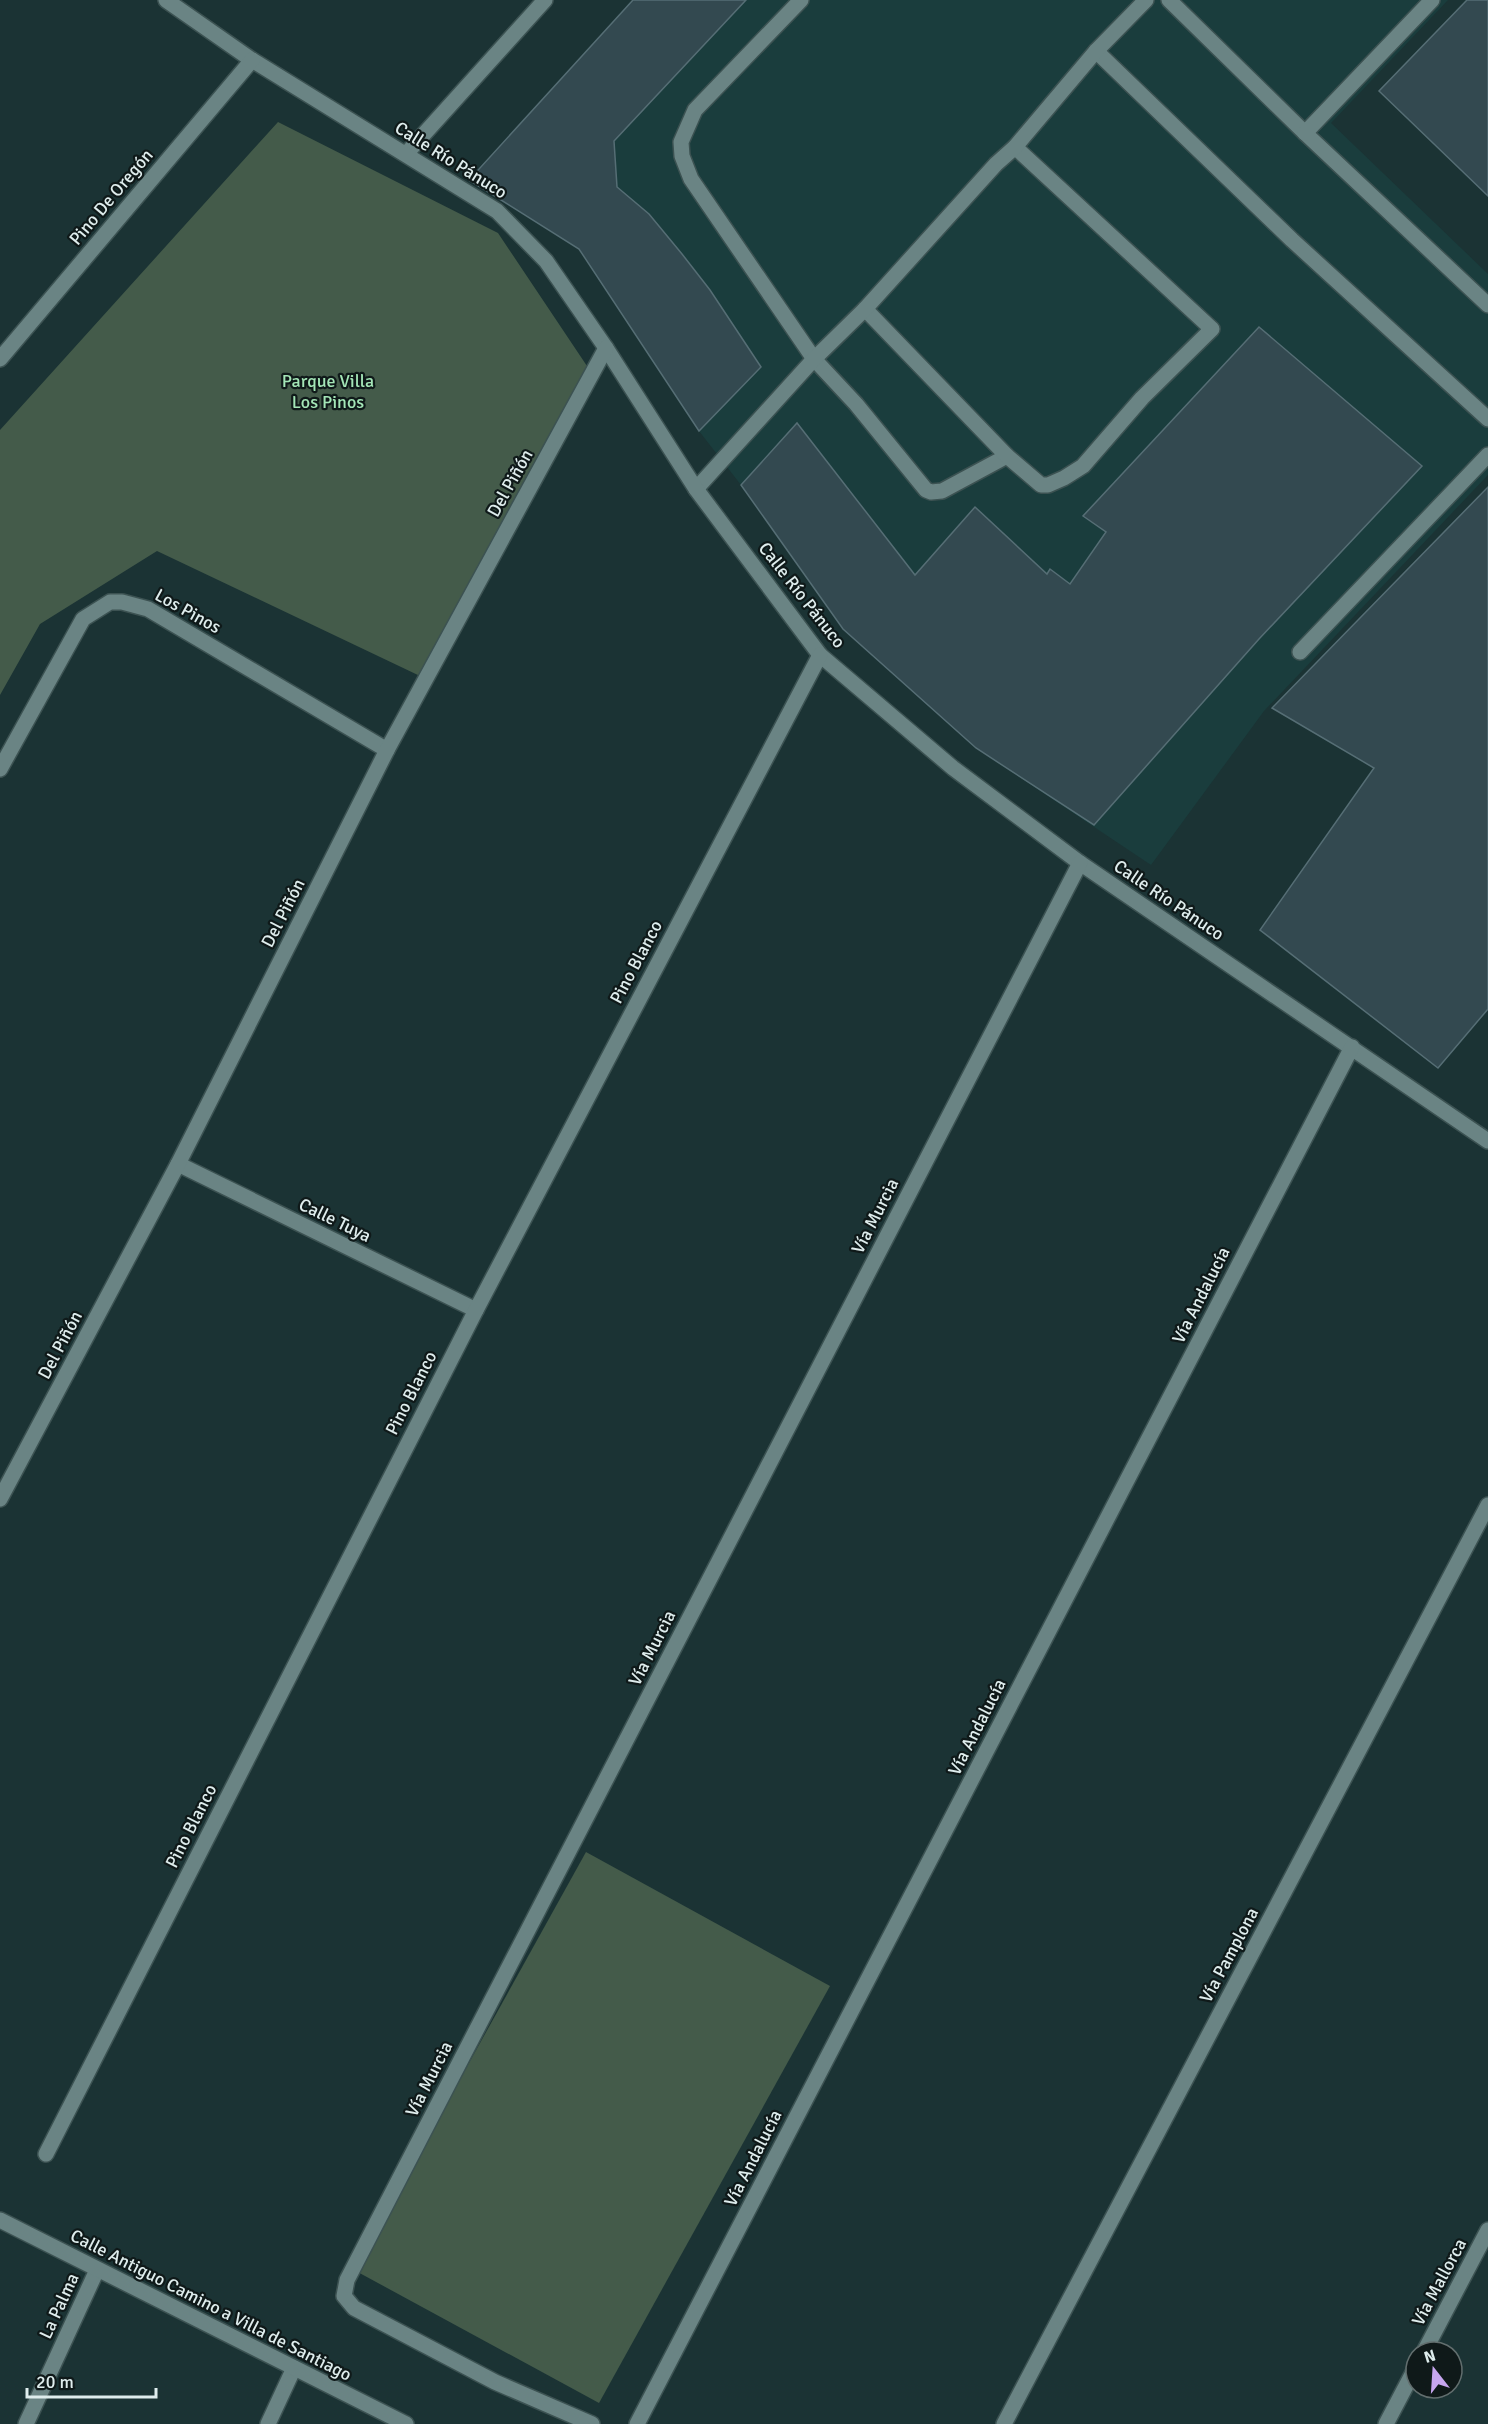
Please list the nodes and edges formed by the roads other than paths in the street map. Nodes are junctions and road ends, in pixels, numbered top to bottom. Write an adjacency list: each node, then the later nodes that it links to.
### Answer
1 (166, 0): 8 (street, Calle Río Pánuco)
2 (545, 0): 11 (street)
3 (801, 0): 16 (street)
4 (1146, 0): 7 (street)
5 (1169, 0): 9 (street)
6 (1432, 0): 9 (street)
7 (1096, 51): 10 (street); 17 (street)
8 (252, 60): 11 (street, Calle Río Pánuco); 15 (street, Pino De Oregón)
9 (1305, 133): 12 (street)
10 (1015, 147): 13 (street); 19 (street)
11 (406, 154): 14 (street, Calle Río Pánuco)
12 (1488, 305)
13 (865, 309): 16 (street); 19 (street)
14 (606, 348): 20 (street, Calle Río Pánuco); 23 (street, Del Piñón)
15 (0, 359)
16 (814, 359): 19 (street); 20 (street)
17 (1488, 419)
18 (1488, 455): 21 (street)
19 (1007, 456)
20 (696, 489): 22 (street, Calle Río Pánuco)
21 (1300, 652)
22 (820, 655): 25 (street, Calle Río Pánuco); 29 (street, Pino Blanco)
23 (387, 750): 24 (street, Los Pinos); 28 (street, Del Piñón)
24 (0, 769)
25 (1080, 863): 26 (street, Calle Río Pánuco); 42 (street, Vía Murcia)
26 (1352, 1047): 27 (street, Calle Río Pánuco); 43 (street, Vía Andalucía)
27 (1488, 1140)
28 (178, 1164): 29 (street, Calle Tuya); 30 (street, Del Piñón)
29 (476, 1310): 32 (street, Pino Blanco)
30 (0, 1499)
31 (1488, 1505): 44 (street, Vía Pamplona)
32 (46, 2154)
33 (0, 2220): 35 (street, Calle Antiguo Camino a Villa de Santiago)
34 (1488, 2230): 36 (street, Vía Mallorca)
35 (97, 2270): 37 (street, Calle Antiguo Camino a Villa de Santiago); 39 (street, La Palma)
36 (1430, 2340)
37 (294, 2368): 40 (street); 41 (street, Calle Antiguo Camino a Villa de Santiago)
38 (1404, 2390): 45 (street)
39 (26, 2424)
40 (268, 2424)
41 (405, 2424)
42 (592, 2424)
43 (637, 2424)
44 (1004, 2424)
45 (1386, 2424)

